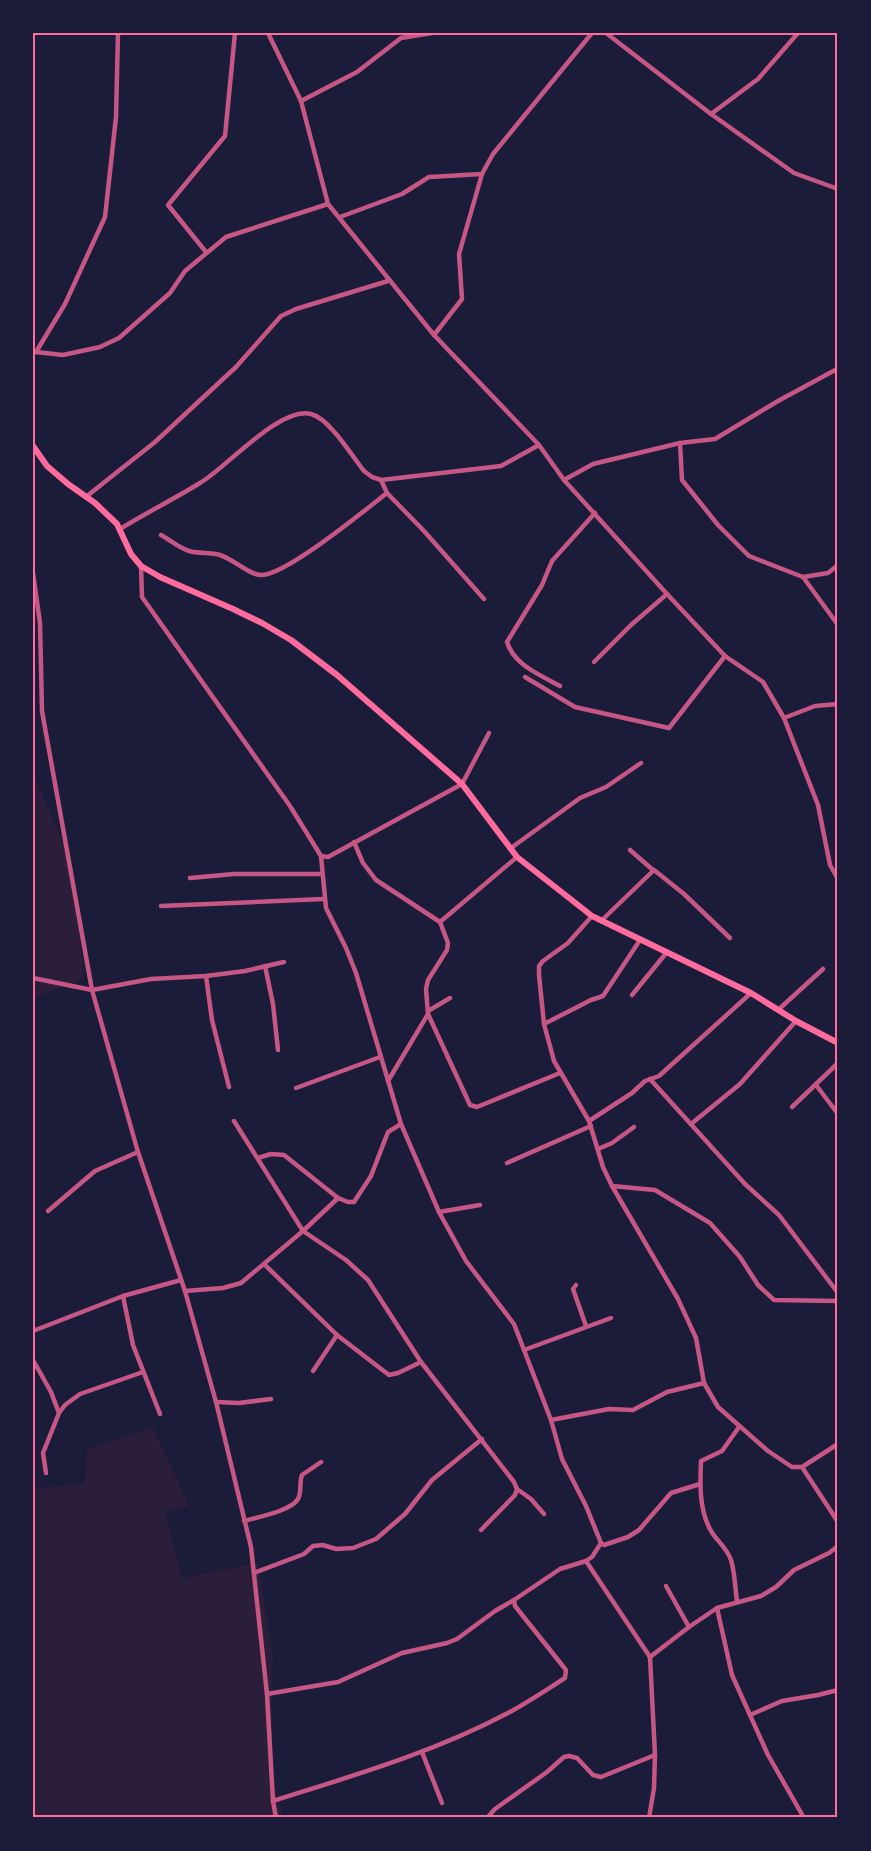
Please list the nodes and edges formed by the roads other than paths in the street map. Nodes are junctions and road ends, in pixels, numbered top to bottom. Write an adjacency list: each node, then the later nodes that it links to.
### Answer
1 (118, 33): 17 (street)
2 (235, 33): 14 (street)
3 (268, 33): 8 (street)
4 (432, 33): 8 (street)
5 (592, 33): 10 (street)
6 (606, 33): 9 (street)
7 (798, 33): 9 (street)
8 (301, 101): 12 (street)
9 (711, 114): 11 (street)
10 (482, 174): 13 (street); 16 (street)
11 (838, 189)
12 (328, 204): 13 (street); 14 (street)
13 (340, 217): 15 (street)
14 (206, 252): 17 (street)
15 (388, 281): 16 (street); 25 (street)
16 (434, 335): 20 (street)
17 (35, 352)
18 (837, 369): 19 (street)
19 (680, 443): 23 (street); 32 (street)
20 (539, 446): 22 (street); 23 (street)
21 (33, 448): 25 (main road)
22 (381, 480): 24 (street); 27 (street)
23 (564, 480): 26 (street)
24 (387, 494): 28 (street); 34 (street)
25 (87, 496): 27 (main road)
26 (595, 513): 33 (street); 39 (street)
27 (120, 528): 30 (main road)
28 (161, 535)
29 (838, 565): 32 (street)
30 (141, 566): 44 (main road); 48 (street)
31 (33, 573): 67 (street)
32 (804, 577): 35 (street)
33 (667, 594): 36 (street); 37 (street)
34 (484, 599)
35 (838, 625)
36 (726, 656): 38 (street); 41 (street)
37 (594, 662)
38 (525, 677)
39 (560, 686)
40 (838, 704): 41 (street)
41 (784, 718): 53 (street)
42 (489, 733): 44 (street)
43 (641, 764): 46 (street)
44 (462, 784): 45 (street); 46 (main road)
45 (354, 842): 48 (street); 58 (street)
46 (511, 848): 49 (main road)
47 (630, 850): 50 (street)
48 (321, 856): 51 (street)
49 (517, 857): 56 (main road); 58 (street)
50 (653, 870): 57 (street); 59 (street)
51 (321, 874): 52 (street); 54 (street)
52 (190, 878)
53 (838, 879)
54 (323, 899): 55 (street); 77 (street)
55 (161, 906)
56 (592, 916): 57 (main road); 74 (street)
57 (601, 921): 60 (main road)
58 (440, 922): 72 (street)
59 (730, 938)
60 (640, 940): 61 (main road); 74 (street)
61 (667, 952): 68 (main road); 69 (street)
62 (284, 962): 63 (street)
63 (265, 966): 65 (street); 76 (street)
64 (823, 969): 71 (street)
65 (206, 976): 67 (street); 83 (street)
66 (33, 978): 67 (street)
67 (92, 990): 93 (street)
68 (751, 993): 71 (main road); 80 (street)
69 (632, 995)
70 (450, 998): 72 (street)
71 (778, 1010): 73 (main road)
72 (428, 1012): 79 (street); 81 (street)
73 (796, 1021): 75 (main road); 90 (street)
74 (544, 1024): 79 (street)
75 (838, 1043)
76 (278, 1050)
77 (380, 1057): 81 (street); 84 (street)
78 (838, 1063): 82 (street)
79 (560, 1073): 88 (street)
80 (650, 1079): 88 (street); 90 (street)
81 (388, 1081): 89 (street)
82 (816, 1085): 85 (street); 86 (street)
83 (229, 1087)
84 (296, 1088)
85 (792, 1107)
86 (838, 1114)
87 (234, 1121): 94 (street)
88 (590, 1123): 92 (street); 95 (street)
89 (400, 1124): 97 (street); 100 (street)
90 (691, 1124): 106 (street)
91 (634, 1127): 92 (street)
92 (598, 1149): 96 (street)
93 (138, 1152): 99 (street); 103 (street)
94 (258, 1158): 97 (street); 101 (street)
95 (507, 1163)
96 (612, 1186): 108 (street); 118 (street)
97 (338, 1198): 101 (street)
98 (480, 1205): 100 (street)
99 (48, 1211)
100 (439, 1212): 113 (street)
101 (303, 1231): 102 (street); 115 (street)
102 (264, 1264): 105 (street); 112 (street)
103 (182, 1280): 105 (street); 107 (street)
104 (576, 1285): 110 (street)
105 (185, 1291): 120 (street)
106 (838, 1293)
107 (123, 1296): 111 (street); 117 (street)
108 (838, 1301)
109 (611, 1318): 110 (street)
110 (586, 1326): 113 (street)
111 (33, 1331)
112 (337, 1335): 115 (street); 116 (street)
113 (524, 1350): 123 (street)
114 (33, 1360): 121 (street)
115 (421, 1362): 125 (street)
116 (313, 1371)
117 (143, 1372): 121 (street); 122 (street)
118 (704, 1383): 123 (street); 124 (street)
119 (272, 1399): 120 (street)
120 (216, 1402): 133 (street)
121 (58, 1413): 129 (street)
122 (160, 1414)
123 (551, 1420): 136 (street)
124 (739, 1427): 128 (street); 130 (street)
125 (482, 1439): 131 (street); 139 (street)
126 (838, 1444): 128 (street)
127 (321, 1462): 133 (street)
128 (802, 1467): 134 (street)
129 (46, 1473)
130 (700, 1484): 136 (street); 142 (street)
131 (517, 1489): 132 (street); 135 (street)
132 (544, 1514)
133 (244, 1521): 139 (street)
134 (838, 1522)
135 (481, 1530)
136 (601, 1543): 138 (street)
137 (838, 1546): 142 (street)
138 (586, 1561): 141 (street); 145 (street)
139 (254, 1573): 147 (street)
140 (666, 1586): 144 (street)
141 (514, 1600): 147 (street); 149 (street)
142 (737, 1601): 143 (street)
143 (717, 1608): 144 (street); 148 (street)
144 (688, 1627): 145 (street)
145 (650, 1657): 150 (street)
146 (838, 1689): 148 (street)
147 (267, 1694): 151 (street)
148 (750, 1715): 156 (street)
149 (422, 1752): 151 (street); 152 (street)
150 (655, 1755): 154 (street); 155 (street)
151 (273, 1801): 153 (street)
152 (442, 1803)
153 (276, 1818)
154 (487, 1818)
155 (649, 1818)
156 (804, 1818)

